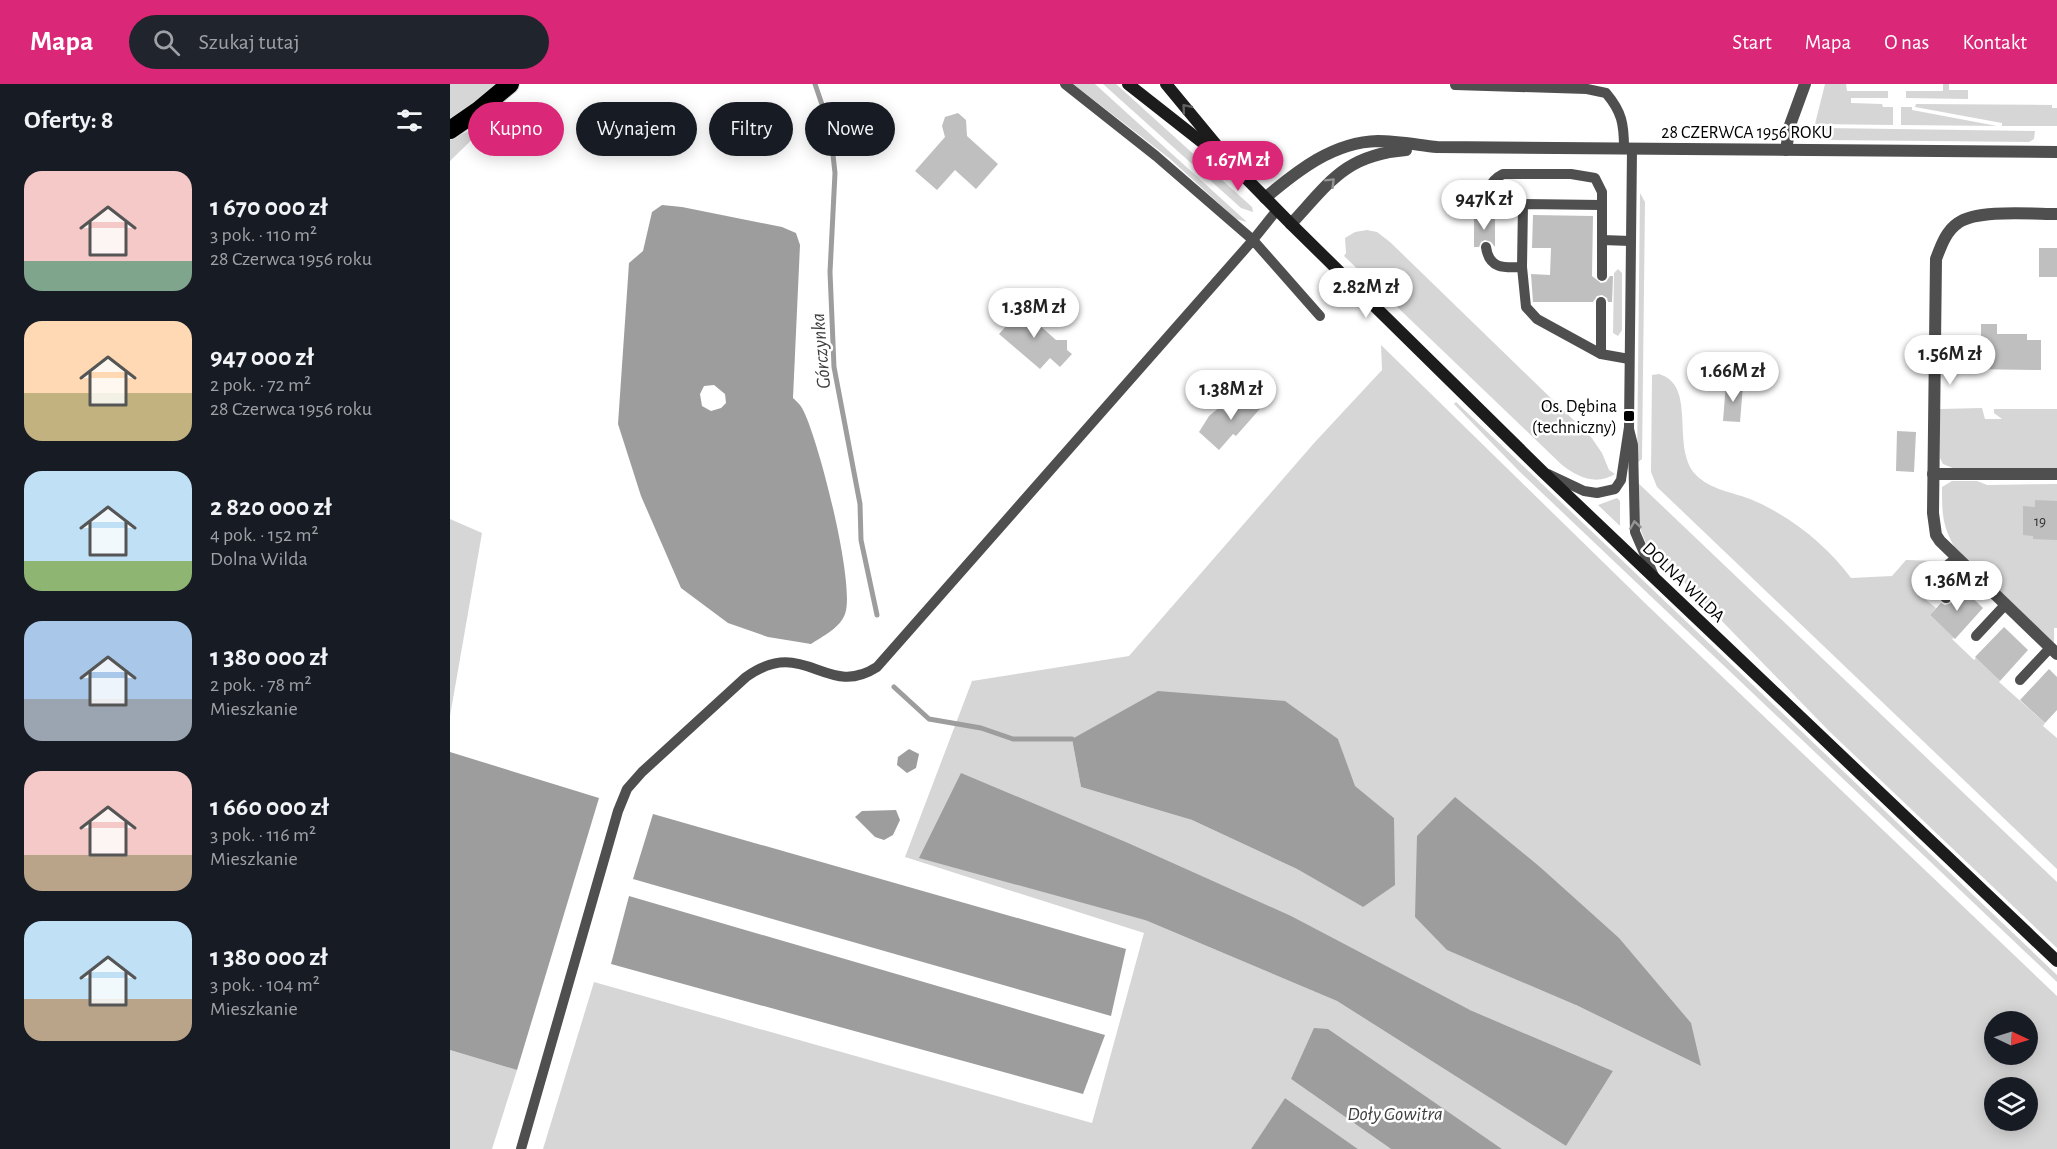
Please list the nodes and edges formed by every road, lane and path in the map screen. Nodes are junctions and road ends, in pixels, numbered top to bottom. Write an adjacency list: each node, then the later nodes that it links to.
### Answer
1 (510, 84): 7 (highway)
2 (1065, 84): 19 (lane)
3 (1128, 84): 12 (main road)
4 (1166, 84): 12 (main road, one-way to 4)
5 (1805, 84): 10 (street)
6 (1455, 85): 9 (lane)
7 (450, 129)
8 (1437, 147): 9 (street, 28 CZERWCA 1956 ROKU); 13 (street, 28 CZERWCA 1956 ROKU); 18 (street, 28 CZERWCA 1956 ROKU, one-way to 8)
9 (1628, 148): 10 (street, 28 CZERWCA 1956 ROKU); 21 (lane)
10 (1786, 150): 11 (street, 28 CZERWCA 1956 ROKU)
11 (2057, 152)
12 (1233, 165): 13 (main road)
13 (1265, 198): 15 (main road)
14 (1602, 205): 17 (lane); 20 (lane); 23 (lane)
15 (1277, 210): 18 (main road); 19 (lane)
16 (2057, 214): 31 (street)
17 (1486, 215)
18 (1291, 224): 30 (main road, DOLNA WILDA)
19 (1253, 240): 26 (lane); 41 (lane)
20 (1602, 240): 21 (lane); 24 (lane)
21 (1631, 241): 28 (lane)
22 (1486, 247): 23 (lane)
23 (1522, 267): 27 (lane)
24 (1602, 276)
25 (1602, 302): 27 (lane)
26 (1320, 316)
27 (1600, 354): 28 (lane)
28 (1629, 359): 29 (lane)
29 (1629, 427): 30 (lane); 34 (lane, one-way to 29)
30 (1543, 472): 34 (main road, DOLNA WILDA)
31 (1933, 474): 32 (street); 33 (street)
32 (2057, 474)
33 (1958, 557): 35 (lane); 36 (street)
34 (1656, 579): 40 (main road, DOLNA WILDA)
35 (1946, 598)
36 (2005, 605): 37 (lane); 38 (street)
37 (1976, 636)
38 (2054, 651): 39 (lane)
39 (2019, 680)
40 (2057, 961)
41 (521, 1149)

